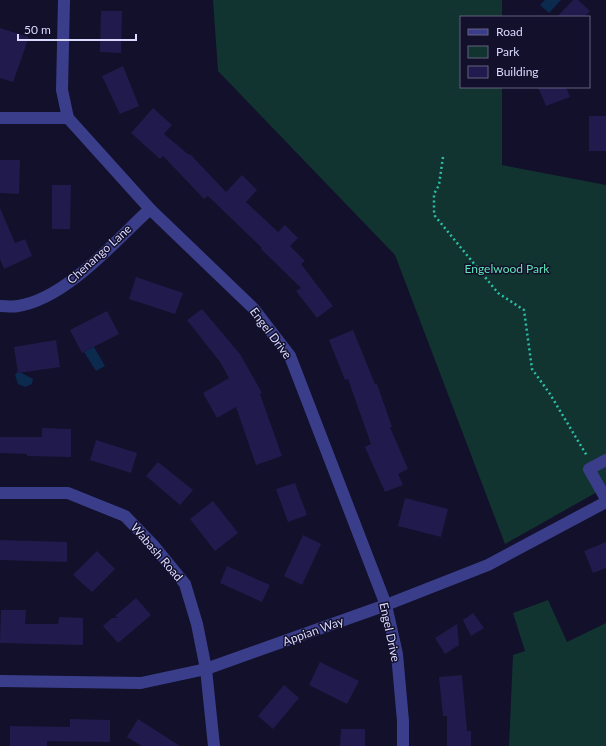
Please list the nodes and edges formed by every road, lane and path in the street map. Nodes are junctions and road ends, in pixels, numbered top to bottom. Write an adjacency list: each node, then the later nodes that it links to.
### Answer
1 (64, 0): 3 (street, Engel Drive)
2 (0, 118): 3 (street)
3 (68, 118): 5 (street, Engel Drive)
4 (443, 156): 8 (path)
5 (150, 209): 6 (street, Chenango Lane); 11 (street, Engel Drive)
6 (0, 306)
7 (606, 460): 8 (street)
8 (592, 467): 10 (street)
9 (0, 493): 12 (street, Wabash Road)
10 (606, 500): 11 (street, Appian Way)
11 (386, 605): 12 (street, Appian Way); 15 (street, Engel Drive)
12 (206, 669): 13 (street, Appian Way); 14 (street, Wabash Road)
13 (0, 681)
14 (214, 746)
15 (403, 746)

